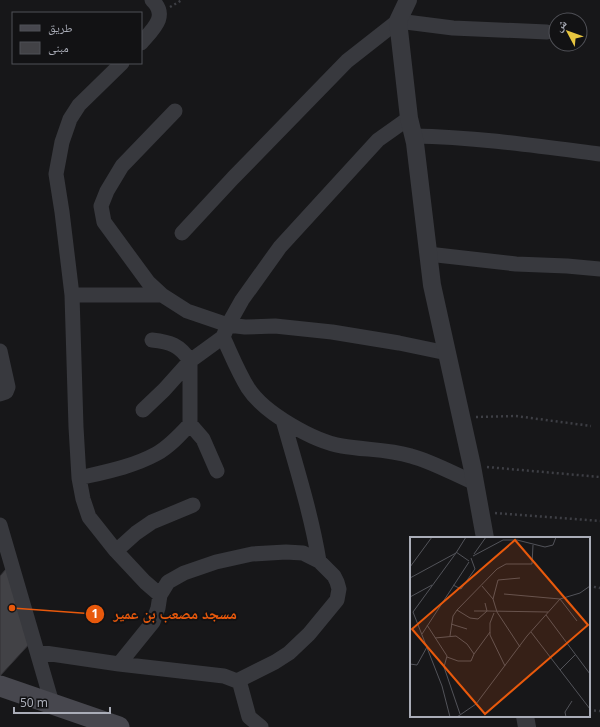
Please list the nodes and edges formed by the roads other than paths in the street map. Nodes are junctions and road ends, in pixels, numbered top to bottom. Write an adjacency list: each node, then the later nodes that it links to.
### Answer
1 (152, 0): 5 (street)
2 (408, 0): 3 (street)
3 (398, 21): 4 (street); 8 (street); 11 (street)
4 (547, 32)
5 (142, 42)
6 (121, 64): 14 (street)
7 (175, 111): 15 (street)
8 (408, 118): 9 (street); 16 (street)
9 (413, 136): 10 (street); 12 (street)
10 (600, 154)
11 (182, 233)
12 (428, 254): 13 (street); 19 (street)
13 (600, 269)
14 (72, 295): 15 (street); 26 (street)
15 (162, 295): 16 (street)
16 (225, 331): 19 (street); 20 (street); 23 (street)
17 (152, 340): 20 (street)
18 (0, 351): 21 (street)
19 (448, 353): 27 (street)
20 (190, 361): 22 (street); 24 (street)
21 (0, 394)
22 (143, 410)
23 (283, 420): 27 (street); 32 (street)
24 (190, 424): 25 (street); 26 (street)
25 (217, 471)
26 (79, 478): 31 (street)
27 (475, 484): 30 (street)
28 (193, 505): 31 (street)
29 (0, 525): 34 (street)
30 (485, 537)
31 (116, 551): 33 (street)
32 (319, 561): 33 (street); 36 (street)
33 (160, 595): 35 (street)
34 (38, 652): 35 (street); 38 (street)
35 (119, 664): 36 (street)
36 (237, 681): 41 (street)
37 (0, 686): 38 (main road)
38 (52, 703): 40 (main road)
39 (525, 717): 42 (street)
40 (119, 727)
41 (261, 727)
42 (527, 727)

